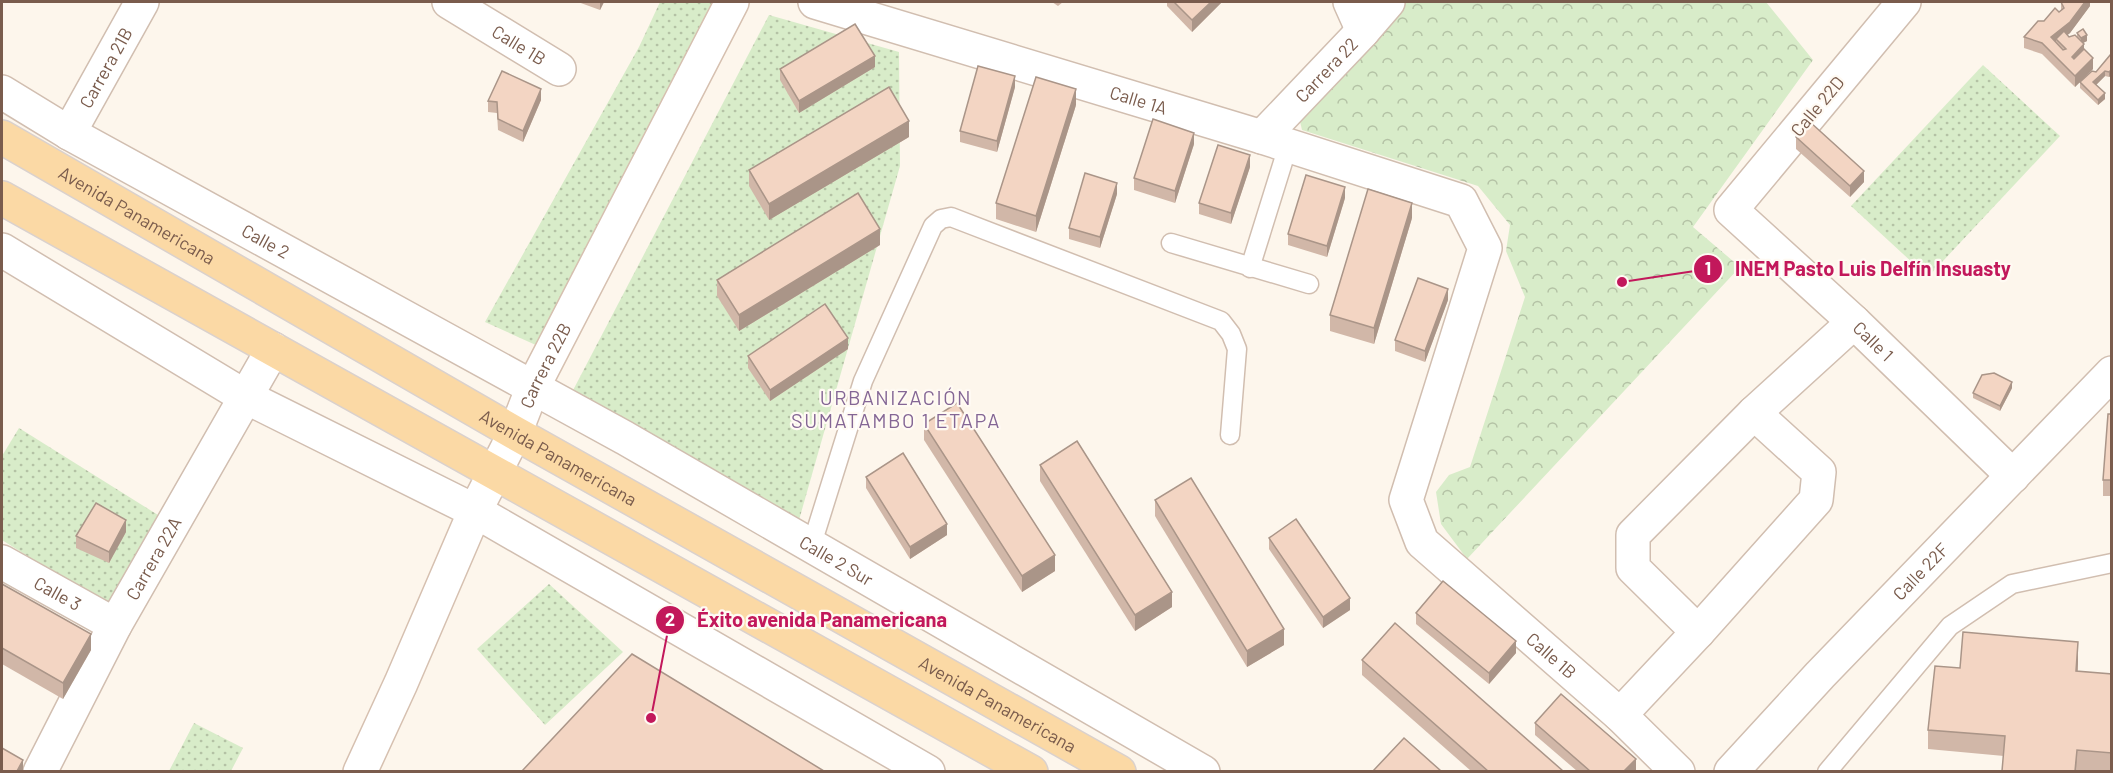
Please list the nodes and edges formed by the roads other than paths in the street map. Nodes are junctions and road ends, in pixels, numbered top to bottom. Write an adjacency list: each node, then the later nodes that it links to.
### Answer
1 (142, 2): 11 (street, Carrera 21B)
2 (449, 2): 9 (street, Calle 1B)
3 (732, 2): 23 (street, Carrera 22B)
4 (815, 2): 13 (street, Calle 1A)
5 (1350, 2): 8 (street)
6 (1388, 2): 8 (street, Carrera 22)
7 (1904, 2): 15 (street, Calle 22D)
8 (1363, 31): 13 (street, Carrera 22)
9 (559, 69)
10 (2, 92): 11 (street, Calle 2)
11 (69, 133): 23 (street, Calle 2)
12 (2, 137): 26 (main road, Avenida Panamericana)
13 (1275, 141): 18 (lane); 31 (street, Calle 1A)
14 (2, 198): 21 (main road)
15 (1731, 210): 20 (street, Calle 1)
16 (1171, 243): 18 (lane)
17 (2, 250): 24 (street)
18 (1250, 268): 19 (lane)
19 (1309, 284)
20 (1854, 322): 25 (street); 29 (street, Calle 1)
21 (273, 349): 24 (street, Carrera 22A); 28 (main road)
22 (2112, 373): 29 (street, Calle 22F)
23 (532, 387): 26 (street, Carrera 22B); 32 (street, Calle 2 Sur)
24 (244, 396): 30 (street); 35 (street, Carrera 22A)
25 (1754, 413): 36 (street); 36 (street)
26 (515, 433): 28 (street, Carrera 22B); 42 (main road, Avenida Panamericana)
27 (1230, 435): 32 (lane)
28 (496, 472): 30 (street, Carrera 22B); 41 (main road)
29 (2013, 476): 45 (street, Calle 22F)
30 (475, 511): 39 (street, Carrera 22B); 40 (street)
31 (1422, 542): 37 (street, Calle 1B)
32 (811, 547): 43 (street, Calle 2 Sur)
33 (2, 562): 35 (street, Calle 3)
34 (2112, 563): 46 (lane)
35 (115, 625): 38 (street, Carrera 22A)
36 (1698, 632): 37 (street)
37 (1620, 715): 44 (street, Calle 1B)
38 (40, 771)
39 (360, 771)
40 (928, 771)
41 (1031, 771)
42 (1119, 771)
43 (1203, 771)
44 (1678, 771)
45 (1731, 771)
46 (1827, 771)

